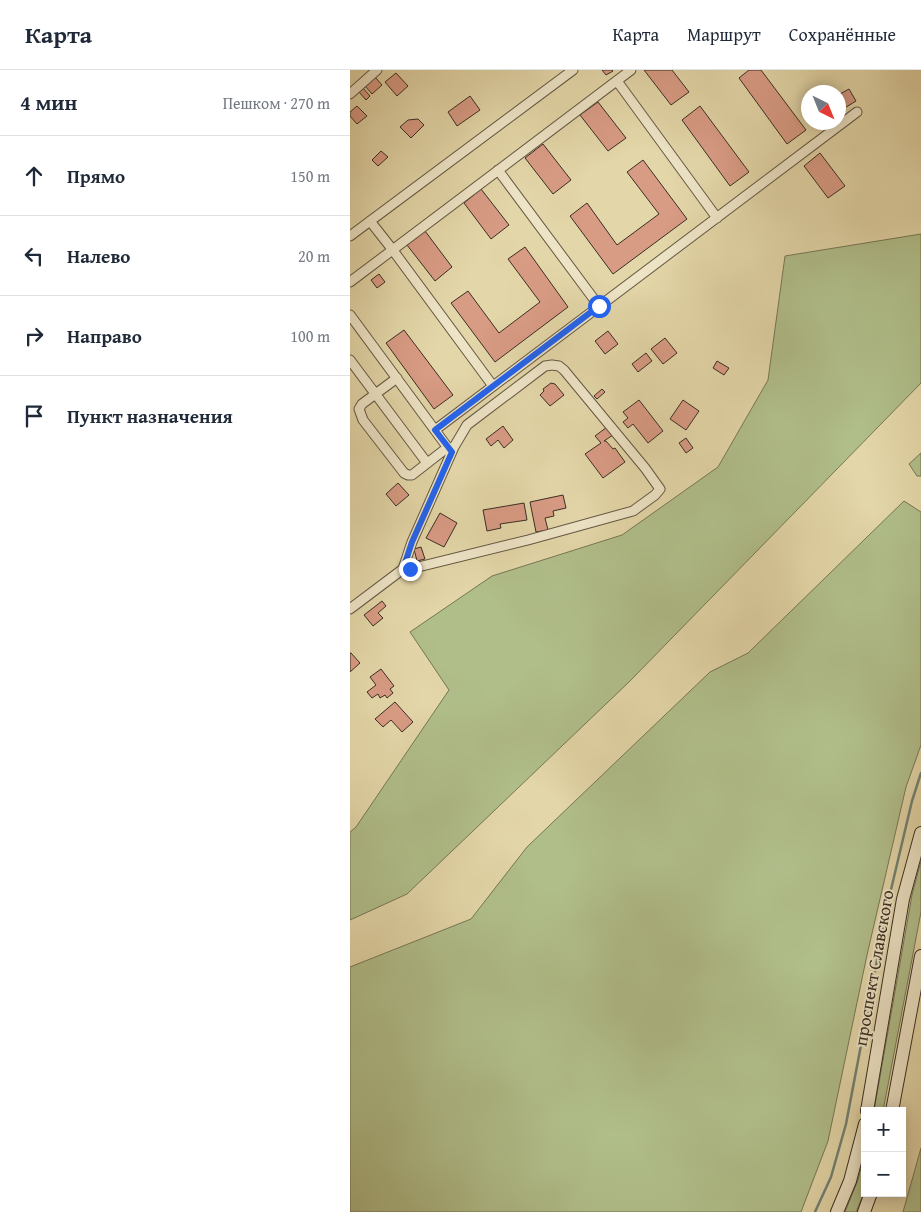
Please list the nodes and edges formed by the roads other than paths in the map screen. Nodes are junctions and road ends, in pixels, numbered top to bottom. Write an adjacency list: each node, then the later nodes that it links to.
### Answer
1 (377, 70): 5 (street)
2 (573, 70): 9 (street)
3 (631, 70): 4 (street)
4 (617, 81): 7 (street); 8 (street)
5 (350, 94)
6 (857, 112): 8 (street)
7 (498, 170): 11 (street); 13 (street)
8 (717, 218): 13 (street)
9 (370, 221): 10 (street); 11 (street)
10 (350, 236)
11 (392, 249): 12 (street); 17 (street)
12 (350, 282)
13 (599, 306): 17 (street)
14 (350, 315): 16 (street)
15 (350, 360): 18 (street)
16 (397, 378): 18 (street); 19 (street)
17 (494, 386): 19 (street)
18 (376, 394): 21 (street); 21 (street)
19 (435, 430): 20 (street)
20 (450, 450): 21 (street); 22 (street); 22 (street)
21 (427, 463)
22 (403, 569): 23 (street)
23 (350, 608)
24 (921, 833): 26 (main road, проспект Славского)
25 (921, 956): 27 (main road)
26 (868, 1107)
27 (893, 1107)
28 (861, 1139): 30 (main road)
29 (870, 1197): 31 (main road)
30 (838, 1212)
31 (864, 1212)

